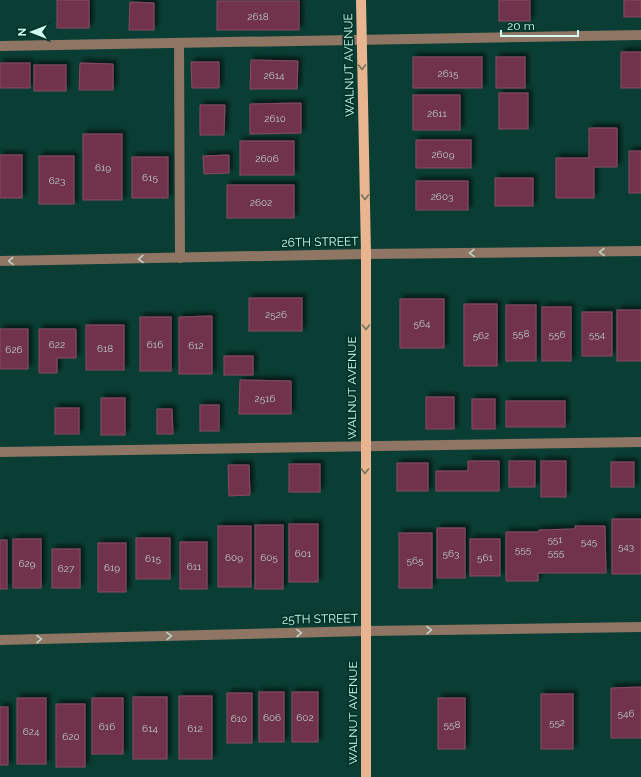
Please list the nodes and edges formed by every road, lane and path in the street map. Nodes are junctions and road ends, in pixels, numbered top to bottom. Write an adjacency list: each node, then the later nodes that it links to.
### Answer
1 (361, 0): 3 (main road, WALNUT AVENUE)
2 (641, 35): 3 (street)
3 (361, 40): 4 (street); 7 (main road, WALNUT AVENUE, one-way to 7)
4 (179, 43): 5 (street); 8 (street)
5 (0, 46)
6 (641, 251): 7 (street, 26TH STREET, one-way to 7)
7 (366, 254): 8 (street, 26TH STREET); 11 (main road, WALNUT AVENUE, one-way to 11)
8 (180, 258): 9 (street, 26TH STREET, one-way to 9)
9 (0, 261)
10 (641, 442): 11 (street)
11 (365, 446): 12 (street); 14 (main road, WALNUT AVENUE, one-way to 14)
12 (0, 452)
13 (641, 628): 14 (street, 25TH STREET, one-way to 13)
14 (366, 631): 15 (street, 25TH STREET, one-way to 14); 16 (main road, WALNUT AVENUE)
15 (0, 640)
16 (366, 777)

